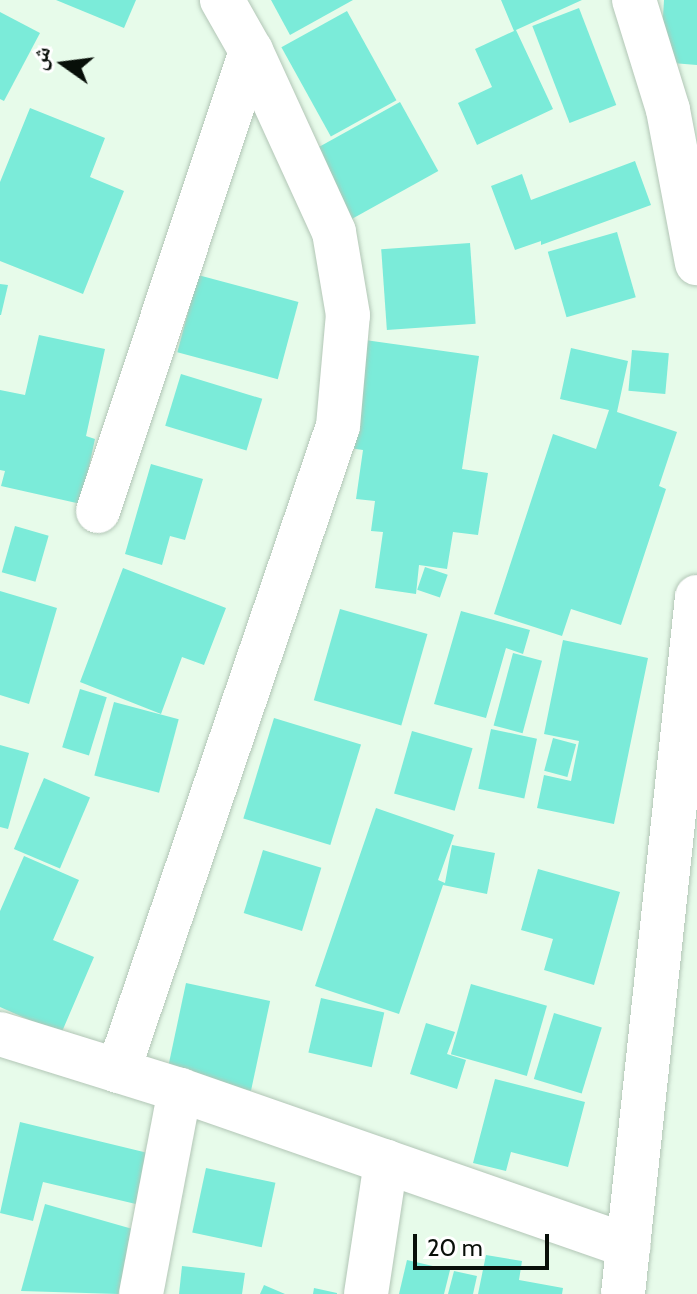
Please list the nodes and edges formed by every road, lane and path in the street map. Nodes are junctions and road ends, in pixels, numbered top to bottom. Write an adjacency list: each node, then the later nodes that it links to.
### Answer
1 (222, 0): 3 (street)
2 (634, 0): 4 (street)
3 (251, 51): 5 (street); 8 (street)
4 (697, 263)
5 (98, 511)
6 (697, 597): 11 (street)
7 (0, 1034): 8 (street)
8 (118, 1071): 9 (street)
9 (180, 1090): 10 (street); 12 (street)
10 (386, 1162): 11 (street); 13 (street)
11 (629, 1246): 14 (street)
12 (141, 1294)
13 (366, 1294)
14 (623, 1294)

